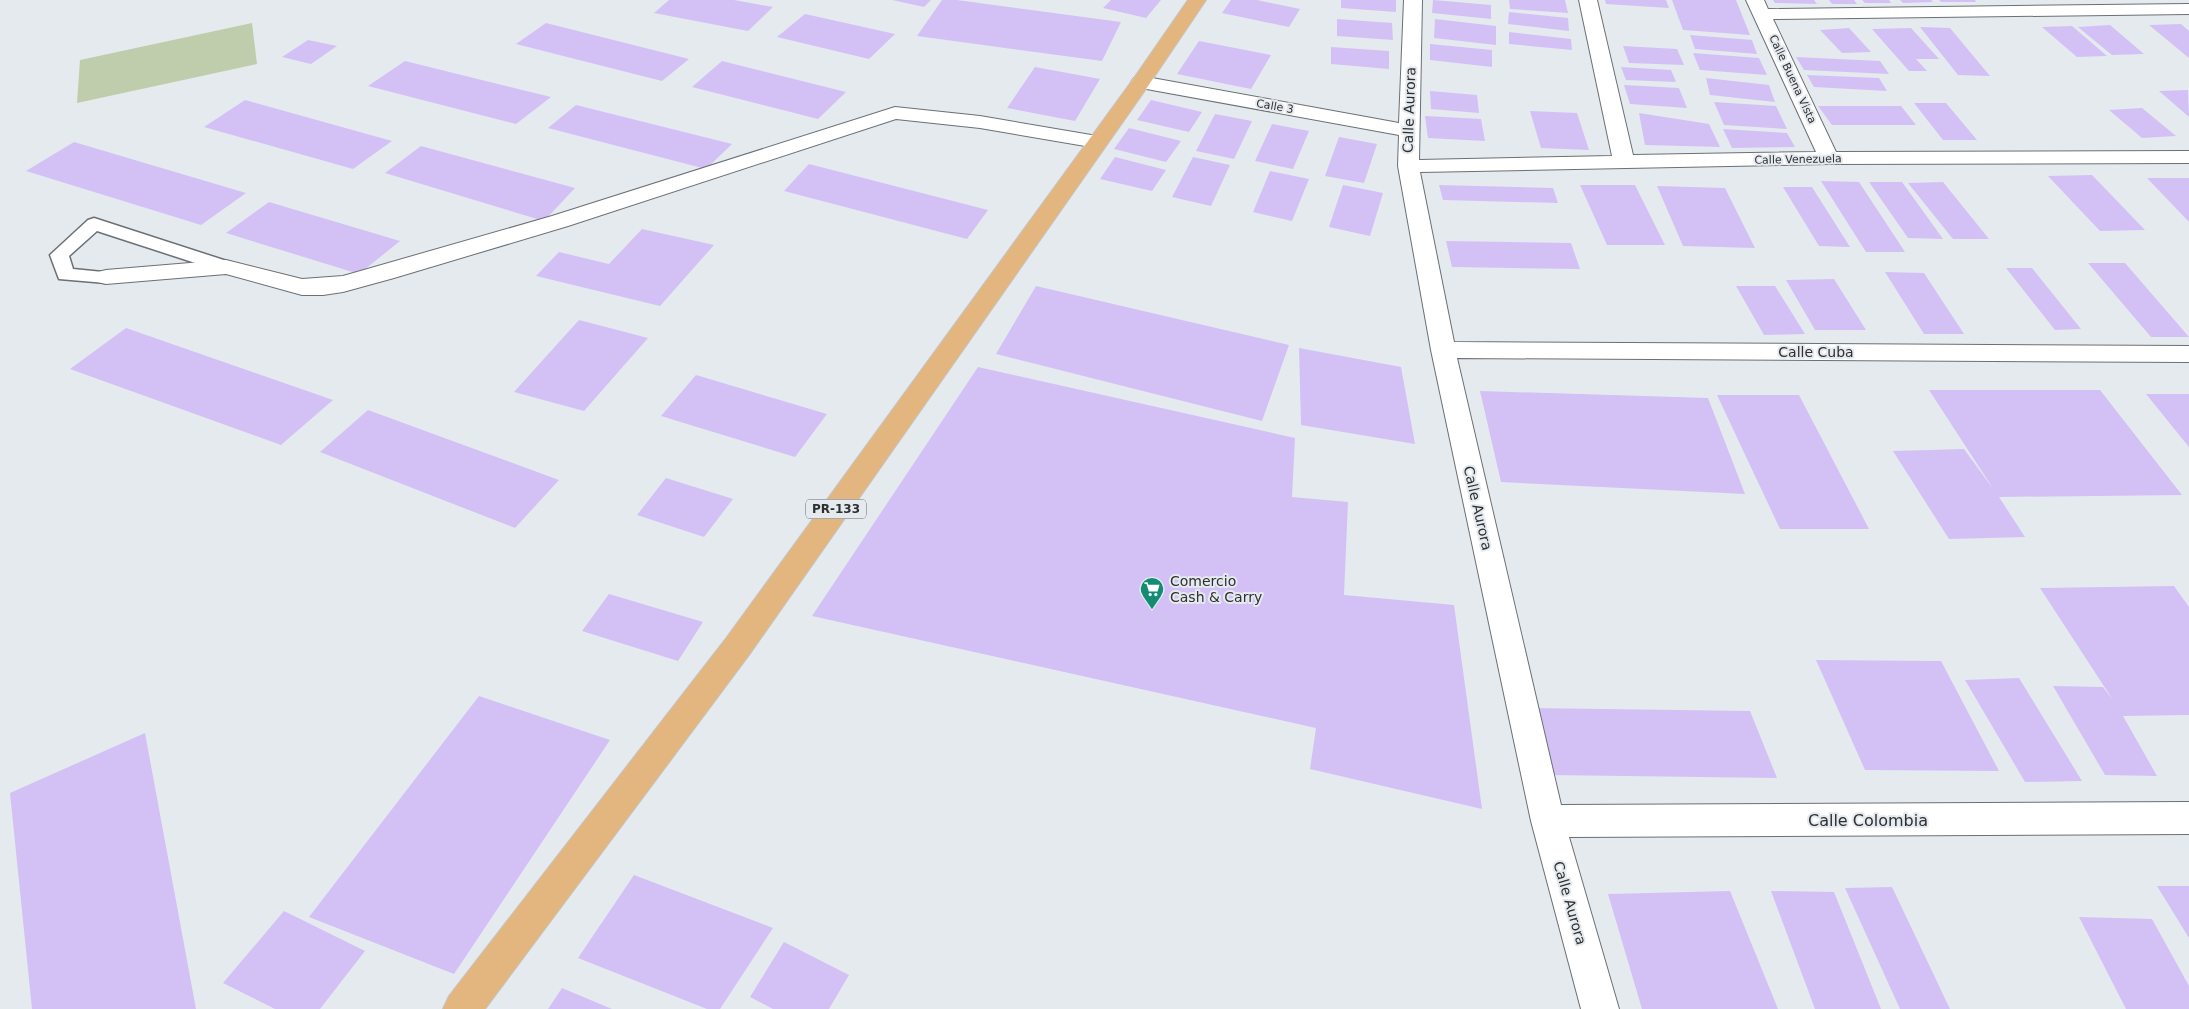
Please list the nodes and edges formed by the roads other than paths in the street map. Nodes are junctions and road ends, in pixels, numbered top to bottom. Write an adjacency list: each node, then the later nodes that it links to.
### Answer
1 (1197, 0): 6 (main road, PR-133)
2 (1413, 0): 7 (street, Calle Aurora)
3 (1588, 0): 11 (street)
4 (1759, 7): 5 (street); 10 (street, Calle Buena Vista)
5 (2189, 9)
6 (1141, 82): 7 (street, Calle 3); 8 (main road, PR-133)
7 (1409, 131): 12 (street, Calle Aurora)
8 (1097, 142): 13 (street); 19 (main road, PR-133)
9 (2189, 156): 10 (street, Calle Venezuela)
10 (1829, 158): 11 (street, Calle Venezuela)
11 (1624, 161): 12 (street, Calle Venezuela)
12 (1408, 166): 15 (street, Calle Aurora)
13 (226, 267): 14 (street); 14 (lane)
14 (106, 277)
15 (1443, 350): 16 (street, Calle Cuba); 18 (street, Calle Aurora)
16 (2189, 354)
17 (2189, 818): 18 (street, Calle Colombia)
18 (1548, 821): 20 (street, Calle Aurora)
19 (462, 1009)
20 (1600, 1009)

